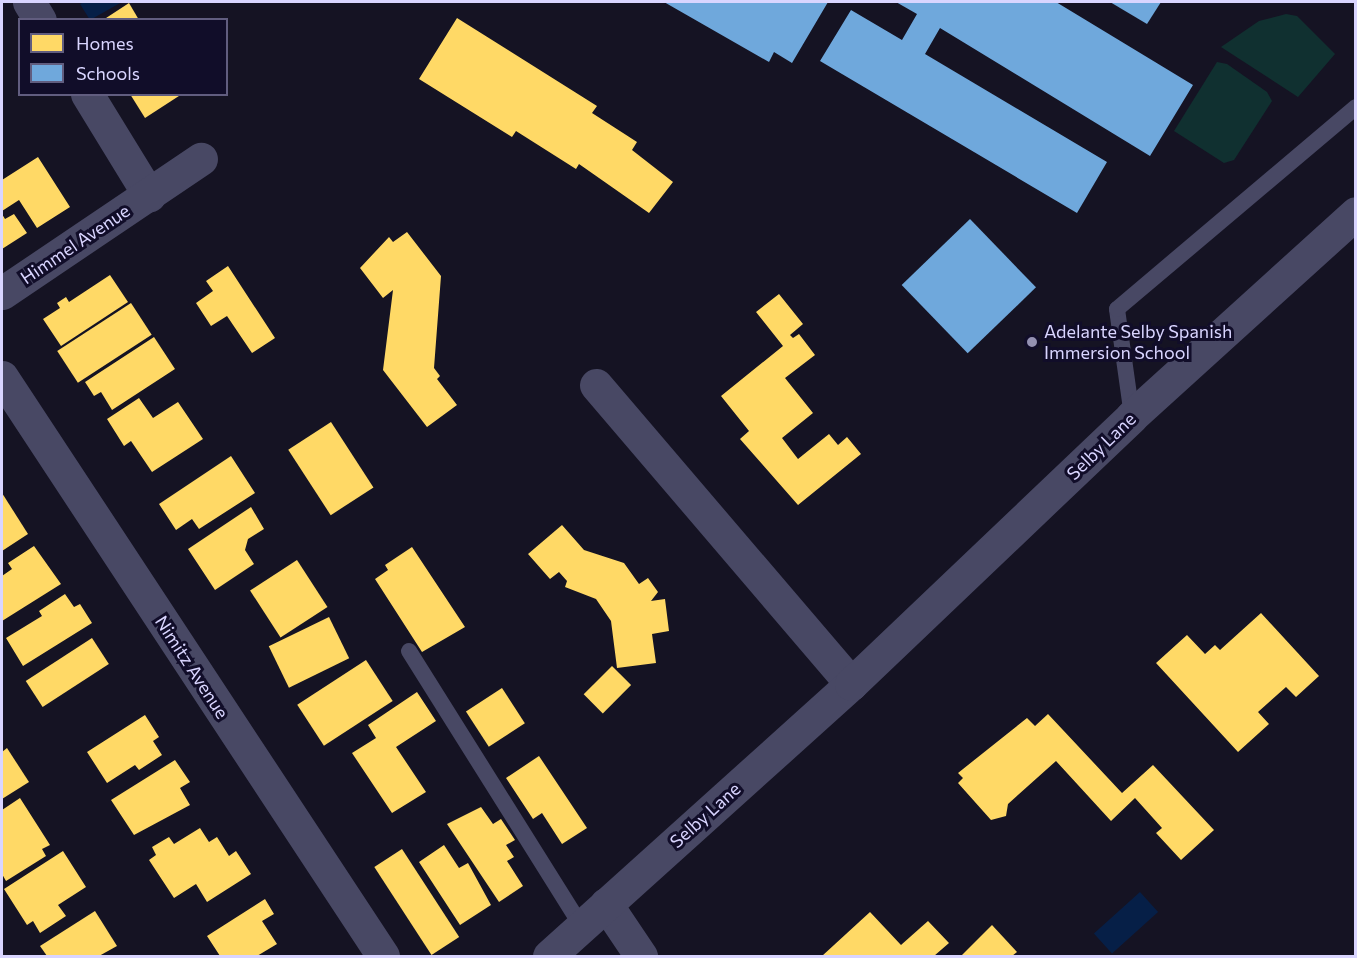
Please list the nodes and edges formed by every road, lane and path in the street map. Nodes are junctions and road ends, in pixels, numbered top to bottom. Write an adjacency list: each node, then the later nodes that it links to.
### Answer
1 (29, 2): 2 (street)
2 (39, 18)
3 (88, 96): 6 (street)
4 (1356, 107): 11 (lane)
5 (201, 159): 6 (street, Himmel Avenue)
6 (149, 195): 8 (street, Himmel Avenue)
7 (1356, 213): 11 (street, Selby Lane)
8 (2, 293)
9 (2, 377): 16 (street, Nimitz Avenue)
10 (596, 385): 13 (street)
11 (1132, 416): 13 (street, Selby Lane)
12 (409, 651): 15 (lane)
13 (851, 684): 14 (street, Selby Lane)
14 (606, 904): 15 (street, Selby Lane); 18 (street)
15 (582, 927): 17 (street, Selby Lane)
16 (383, 957)
17 (549, 957)
18 (641, 957)

